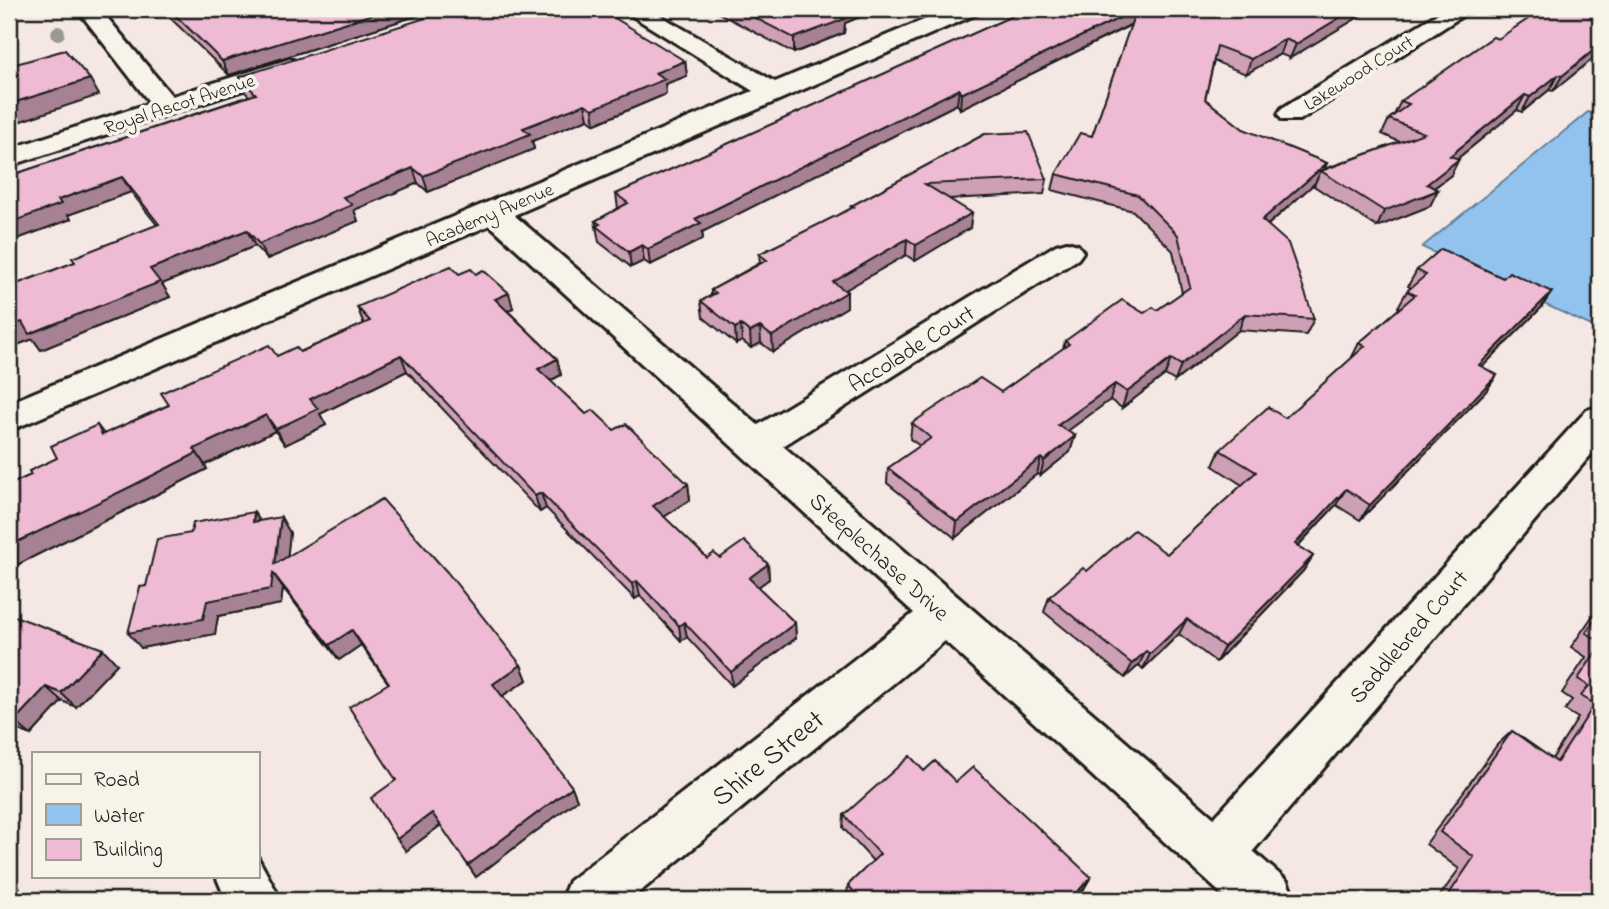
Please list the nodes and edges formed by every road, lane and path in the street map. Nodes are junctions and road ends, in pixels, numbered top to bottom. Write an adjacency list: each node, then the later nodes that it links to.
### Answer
1 (88, 9): 7 (street)
2 (633, 9): 6 (street)
3 (969, 9): 6 (street, Academy Avenue)
4 (1461, 9): 8 (street, Lakewood Court)
5 (311, 60): 7 (street, Royal Ascot Avenue)
6 (773, 92): 10 (street, Academy Avenue)
7 (167, 107): 9 (street, Royal Ascot Avenue)
8 (1291, 114)
9 (9, 158)
10 (493, 212): 12 (street, Academy Avenue); 14 (street, Steeplechase Drive)
11 (1067, 252): 14 (street, Accolade Court)
12 (9, 418)
13 (1600, 419): 16 (street, Saddlebred Court)
14 (755, 445): 15 (street, Steeplechase Drive)
15 (946, 614): 16 (street, Steeplechase Drive); 19 (street, Shire Street)
16 (1216, 854): 20 (street, Steeplechase Drive)
17 (243, 878): 18 (street)
18 (254, 900)
19 (588, 900)
20 (1268, 900)

